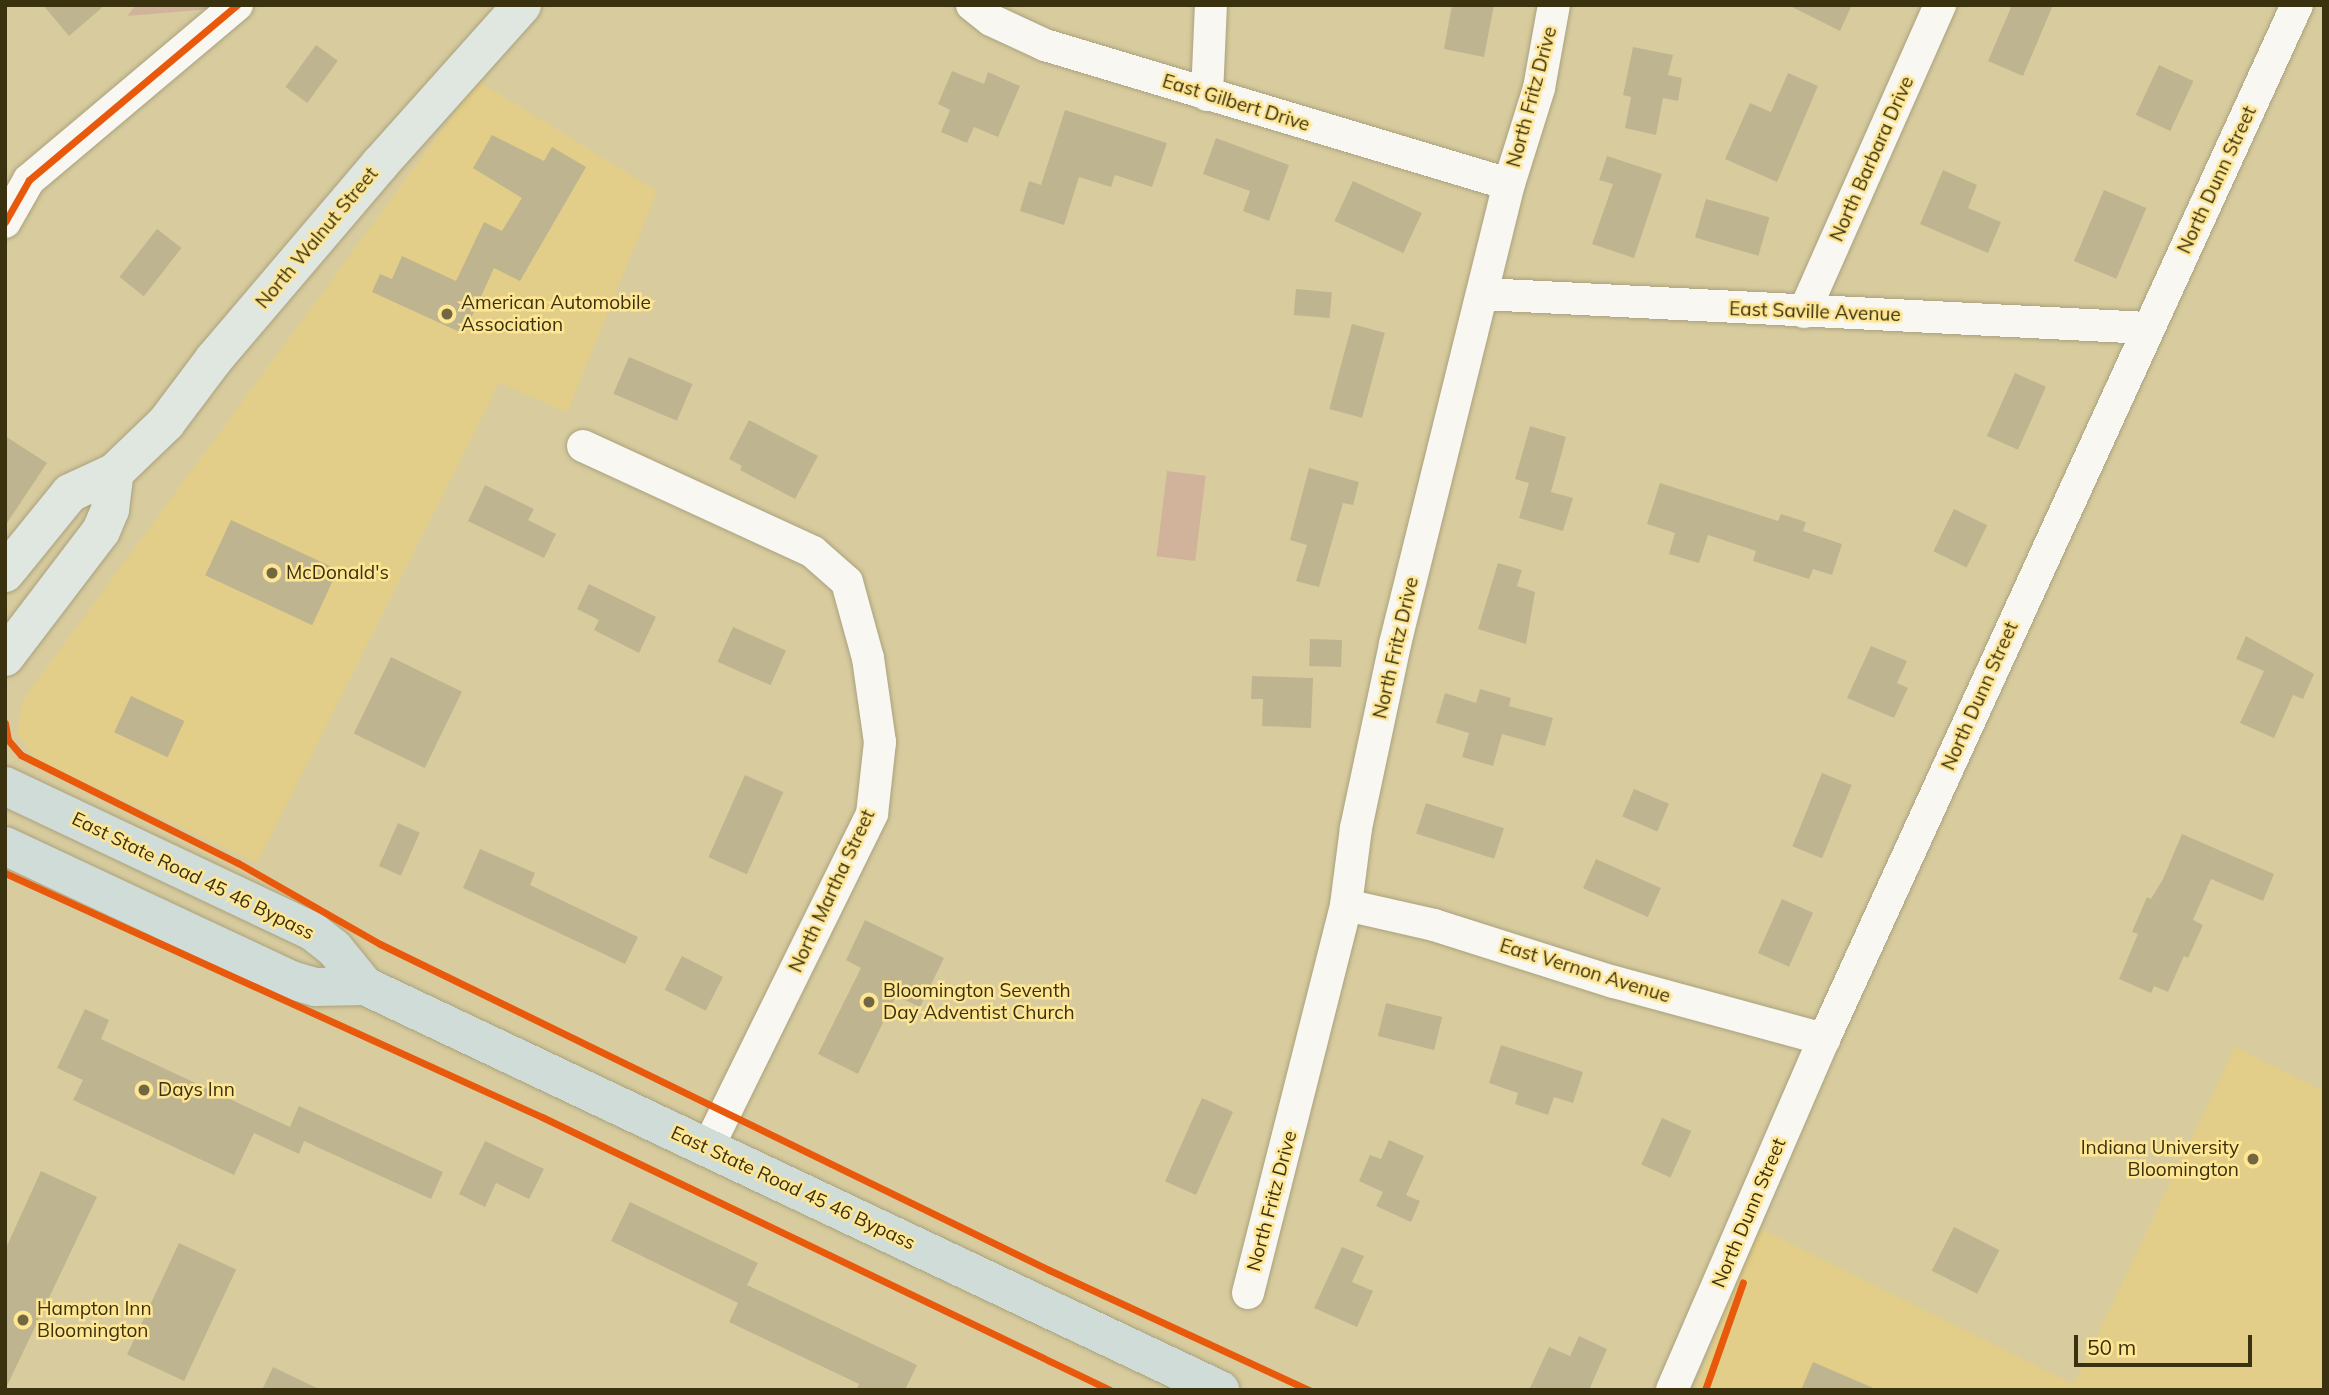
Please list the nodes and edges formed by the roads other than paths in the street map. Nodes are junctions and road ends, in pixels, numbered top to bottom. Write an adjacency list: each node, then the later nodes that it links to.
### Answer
1 (237, 5): 10 (street)
2 (522, 5): 15 (main road, North Walnut Street)
3 (972, 5): 8 (street, East Gilbert Drive)
4 (1211, 5): 8 (street)
5 (1554, 5): 9 (street, North Fritz Drive)
6 (1940, 5): 12 (street, North Barbara Drive)
7 (2297, 5): 13 (street, North Dunn Street)
8 (1207, 95): 9 (street, East Gilbert Drive)
9 (1509, 184): 11 (street, North Fritz Drive)
10 (5, 222)
11 (1483, 294): 12 (street, East Saville Avenue); 20 (street, North Fritz Drive)
12 (1804, 312): 13 (street, East Saville Avenue)
13 (2148, 328): 22 (street, North Dunn Street)
14 (583, 446): 23 (street, North Martha Street)
15 (116, 472): 16 (main road, North Walnut Street); 17 (main road)
16 (5, 573)
17 (5, 657)
18 (5, 786): 21 (highway, East State Road 45 46 Bypass)
19 (5, 846): 21 (highway, East State Road 45 46 Bypass)
20 (1346, 905): 22 (street, East Vernon Avenue); 24 (street, North Fritz Drive)
21 (365, 986): 23 (highway, East State Road 45 46 Bypass)
22 (1824, 1039): 26 (street, North Dunn Street)
23 (708, 1147): 25 (highway, East State Road 45 46 Bypass)
24 (1248, 1293)
25 (1220, 1390)
26 (1672, 1390)

